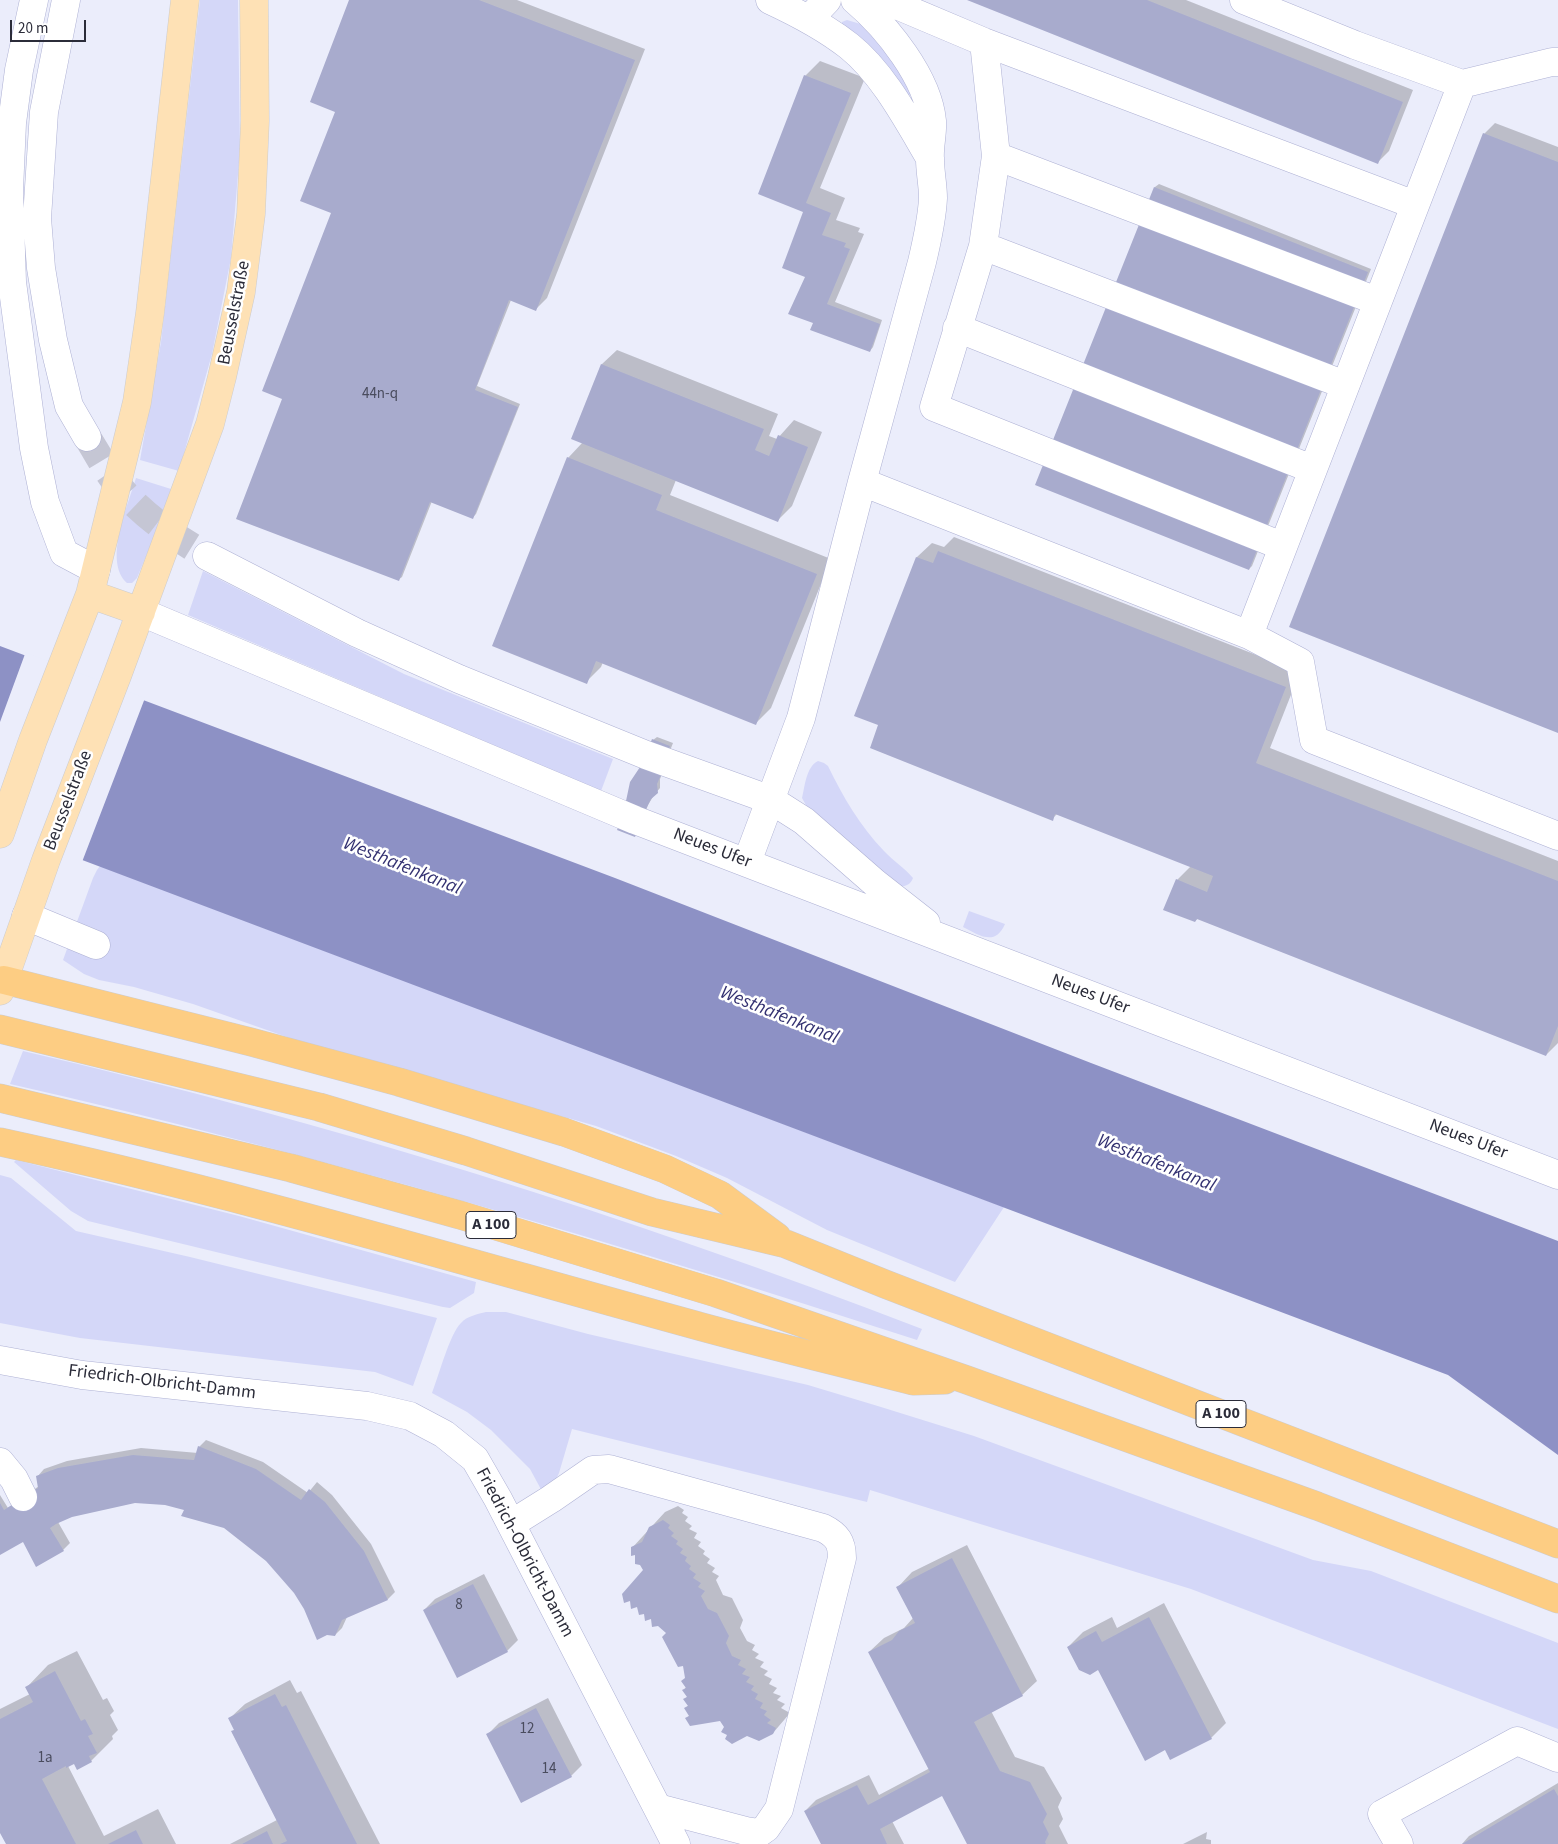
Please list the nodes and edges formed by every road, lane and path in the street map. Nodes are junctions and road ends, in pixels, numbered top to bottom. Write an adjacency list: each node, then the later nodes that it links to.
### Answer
1 (34, 0): 24 (street)
2 (66, 0): 19 (street)
3 (185, 0): 24 (main road)
4 (254, 0): 25 (main road, Beusselstraße)
5 (770, 0): 8 (street)
6 (1244, 0): 11 (street)
7 (858, 3): 9 (street); 13 (street)
8 (818, 9): 13 (street)
9 (984, 42): 12 (street); 14 (street)
10 (1558, 62): 11 (street)
11 (1462, 84): 14 (street)
12 (996, 156): 15 (street); 16 (street)
13 (930, 158): 21 (street)
14 (1414, 205): 16 (street)
15 (983, 246): 17 (street); 18 (street)
16 (1377, 301): 18 (street)
17 (957, 328): 20 (street); 22 (street)
18 (1345, 385): 20 (street)
19 (87, 437)
20 (1312, 469): 22 (street)
21 (862, 482): 26 (street); 27 (street)
22 (1282, 546): 26 (street)
23 (207, 556): 27 (street)
24 (93, 582): 25 (main road); 28 (main road)
25 (141, 612): 30 (street, Neues Ufer); 31 (main road, Beusselstraße)
26 (1249, 635): 29 (street)
27 (771, 800): 30 (street); 32 (street)
28 (0, 834)
29 (1558, 836)
30 (747, 862): 32 (street, Neues Ufer)
31 (26, 916): 33 (street); 34 (main road, Beusselstraße)
32 (951, 942): 38 (street, Neues Ufer)
33 (96, 946)
34 (1, 983): 39 (highway)
35 (0, 1030): 39 (highway, A 100)
36 (0, 1098): 41 (highway, A 100)
37 (0, 1142): 41 (highway)
38 (1558, 1175)
39 (786, 1244): 45 (highway, A 100)
40 (0, 1360): 44 (street, Friedrich-Olbricht-Damm)
41 (967, 1380): 46 (highway, A 100)
42 (0, 1462): 43 (street)
43 (23, 1497)
44 (511, 1524): 48 (street, Friedrich-Olbricht-Damm); 48 (street)
45 (1558, 1544)
46 (1558, 1599)
47 (1558, 1758): 50 (street)
48 (658, 1808): 49 (street, Friedrich-Olbricht-Damm)
49 (676, 1844)
50 (1399, 1844)

